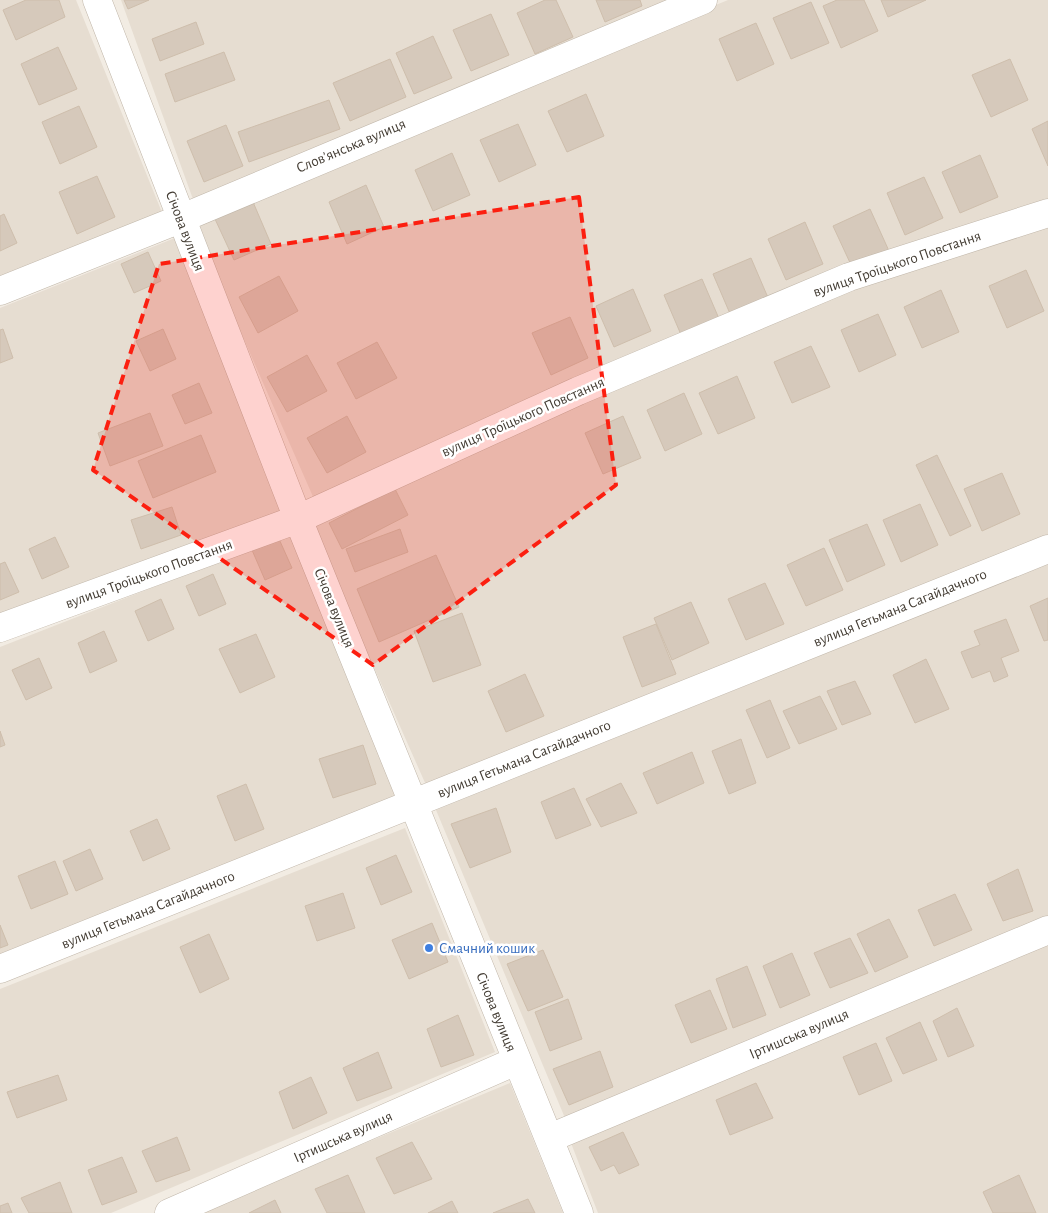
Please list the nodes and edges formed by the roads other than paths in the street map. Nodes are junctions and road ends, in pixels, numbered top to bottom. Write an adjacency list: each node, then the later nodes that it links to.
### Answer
1 (97, 0): 4 (street, Січова вулиця)
2 (703, 0): 4 (street, Словʼянська вулиця)
3 (1048, 214): 6 (street, вулиця Троїцького Повстання)
4 (180, 219): 5 (street, Словʼянська вулиця); 6 (street, Січова вулиця)
5 (0, 291)
6 (298, 519): 8 (street, вулиця Троїцького Повстання); 9 (street, Січова вулиця)
7 (1048, 549): 9 (street, вулиця Гетьмана Сагайдачного)
8 (0, 628)
9 (413, 804): 11 (street, вулиця Гетьмана Сагайдачного); 12 (street, Січова вулиця)
10 (1048, 930): 13 (street, Іртишська вулиця)
11 (0, 969)
12 (516, 1061): 13 (street, Січова вулиця); 14 (street, Іртишська вулиця)
13 (550, 1138): 15 (street, Січова вулиця)
14 (169, 1213)
15 (579, 1213)

